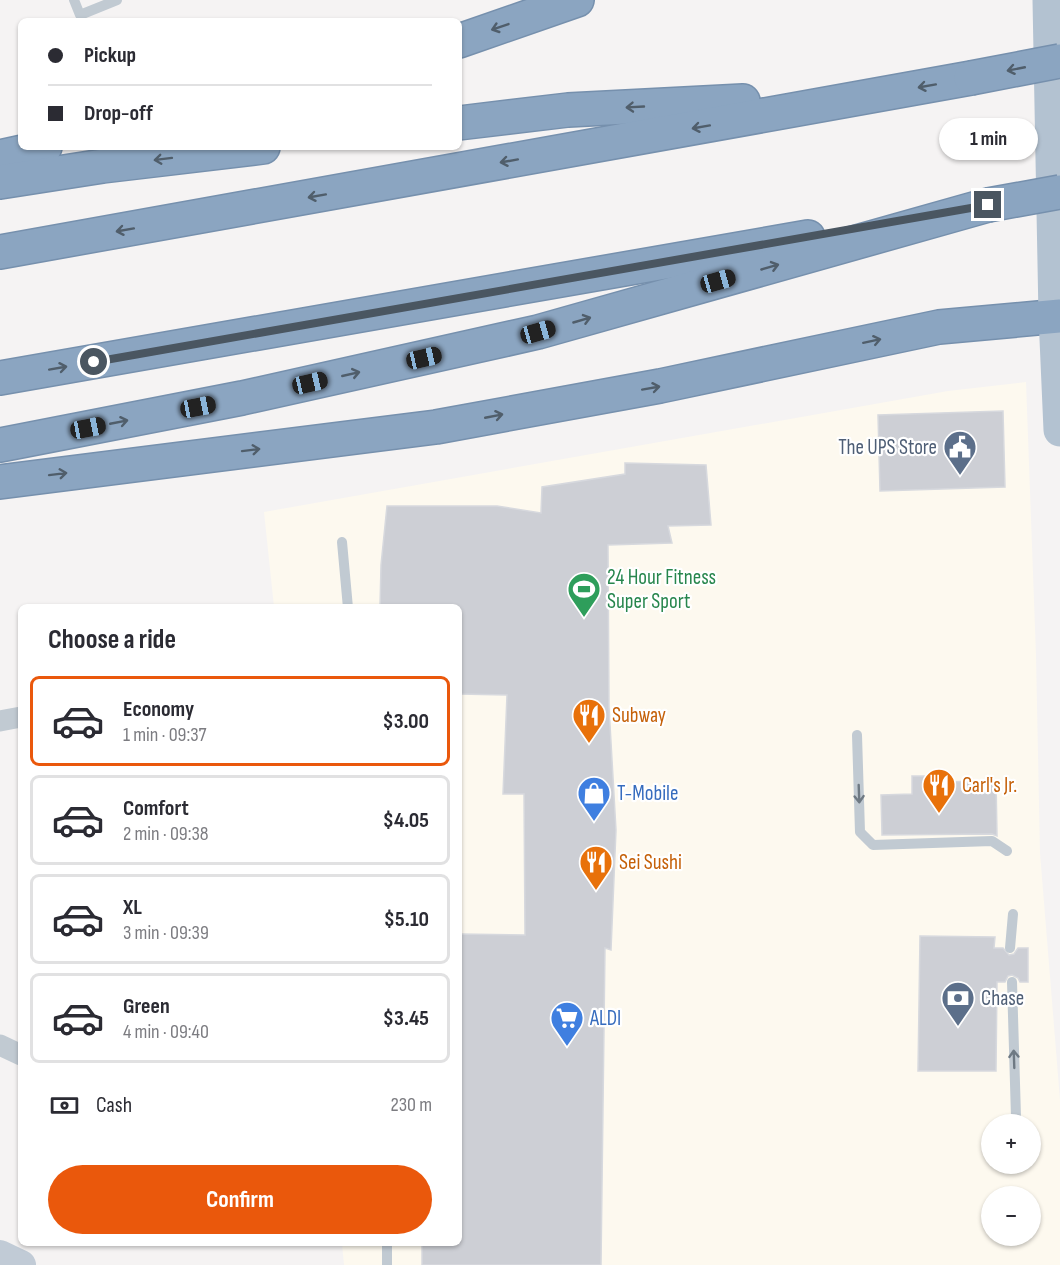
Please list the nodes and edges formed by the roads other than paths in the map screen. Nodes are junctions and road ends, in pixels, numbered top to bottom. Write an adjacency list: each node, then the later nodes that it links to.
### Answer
1 (74, 0): 2 (lane)
2 (117, 0)
3 (577, 0): 5 (highway, one-way to 5)
4 (1049, 0): 16 (main road)
5 (462, 40)
6 (1060, 61): 7 (highway, one-way to 7, bridge)
7 (882, 94): 8 (highway, one-way to 8); 15 (highway, one-way to 15)
8 (462, 123)
9 (32, 150): 11 (highway)
10 (238, 150): 12 (highway, one-way to 12)
11 (0, 157)
12 (0, 182)
13 (1060, 192): 14 (highway, bridge)
14 (988, 205): 17 (highway, one-way to 14); 19 (highway, one-way to 14)
15 (0, 252)
16 (1057, 316): 18 (main road); 20 (highway, one-way to 16)
17 (0, 378)
18 (1060, 430)
19 (0, 445)
20 (0, 482)
21 (342, 542): 22 (lane)
22 (348, 604)
23 (18, 718): 24 (street)
24 (0, 721)
25 (857, 735): 26 (lane, one-way to 26)
26 (1007, 850)
27 (1013, 914): 28 (lane)
28 (1010, 948)
29 (1012, 982): 32 (lane, one-way to 29)
30 (0, 1046): 31 (street)
31 (18, 1054)
32 (1016, 1114)
33 (387, 1246): 36 (lane)
34 (0, 1255): 35 (main road)
35 (21, 1265)
36 (387, 1265)

